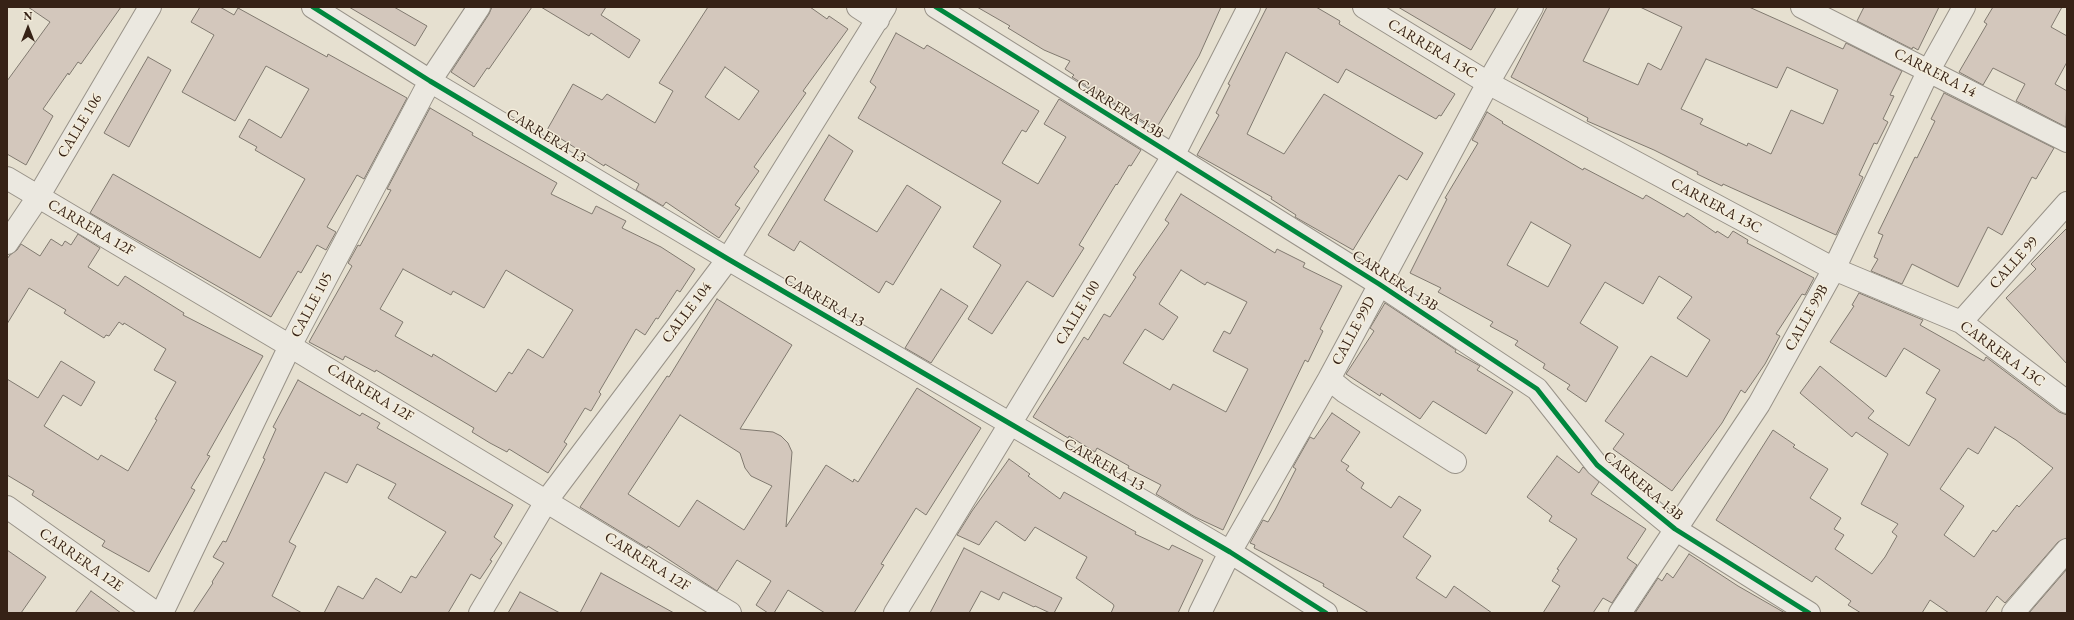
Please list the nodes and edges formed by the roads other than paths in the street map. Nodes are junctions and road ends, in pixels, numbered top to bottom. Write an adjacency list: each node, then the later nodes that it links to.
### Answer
1 (150, 7): 18 (street, CALLE 106)
2 (313, 7): 13 (street, CARRERA 13)
3 (479, 7): 13 (street, CALLE 105)
4 (858, 7): 11 (street)
5 (936, 7): 16 (street, CARRERA 13B)
6 (1249, 7): 16 (street, CALLE 100)
7 (1364, 7): 14 (street, CARRERA 13C)
8 (1532, 7): 14 (street, CALLE 99D)
9 (1802, 7): 12 (street, CARRERA 14)
10 (1964, 7): 12 (street, CALLE 99B)
11 (882, 13): 21 (street, CALLE 104)
12 (1929, 70): 15 (street, CARRERA 14); 22 (street, CALLE 99B)
13 (430, 81): 21 (street, CARRERA 13); 25 (street, CALLE 105)
14 (1488, 83): 22 (street, CARRERA 13C); 23 (street, CALLE 99D)
15 (2067, 141)
16 (1173, 156): 23 (street, CARRERA 13B); 28 (street, CALLE 100)
17 (7, 178): 18 (street, CARRERA 12F)
18 (38, 197): 20 (street, CALLE 106); 25 (street, CARRERA 12F)
19 (2067, 204): 24 (street, CALLE 99)
20 (7, 243)
21 (728, 259): 28 (street, CARRERA 13); 30 (street, CALLE 104)
22 (1834, 269): 24 (street, CARRERA 13C); 32 (street, CALLE 99B)
23 (1379, 284): 26 (street, CALLE 99D); 32 (street, CARRERA 13B)
24 (1961, 322): 27 (street, CARRERA 13C)
25 (290, 346): 30 (street, CARRERA 12F); 36 (street, CALLE 105)
26 (1329, 379): 29 (street); 34 (street, CALLE 99D)
27 (2067, 402)
28 (1011, 424): 34 (street, CARRERA 13); 39 (street, CALLE 100)
29 (1454, 462)
30 (547, 500): 37 (street, CALLE 104); 38 (street, CARRERA 12F)
31 (7, 507): 35 (street, CARRERA 12E)
32 (1675, 529): 42 (street, CALLE 99B); 43 (street, CARRERA 13B)
33 (2067, 550): 44 (street)
34 (1230, 552): 40 (street, CALLE 99D); 41 (street, CARRERA 13)
35 (156, 613)
36 (162, 613)
37 (480, 613)
38 (730, 613)
39 (895, 613)
40 (1200, 613)
41 (1326, 613)
42 (1620, 613)
43 (1809, 613)
44 (2013, 613)

